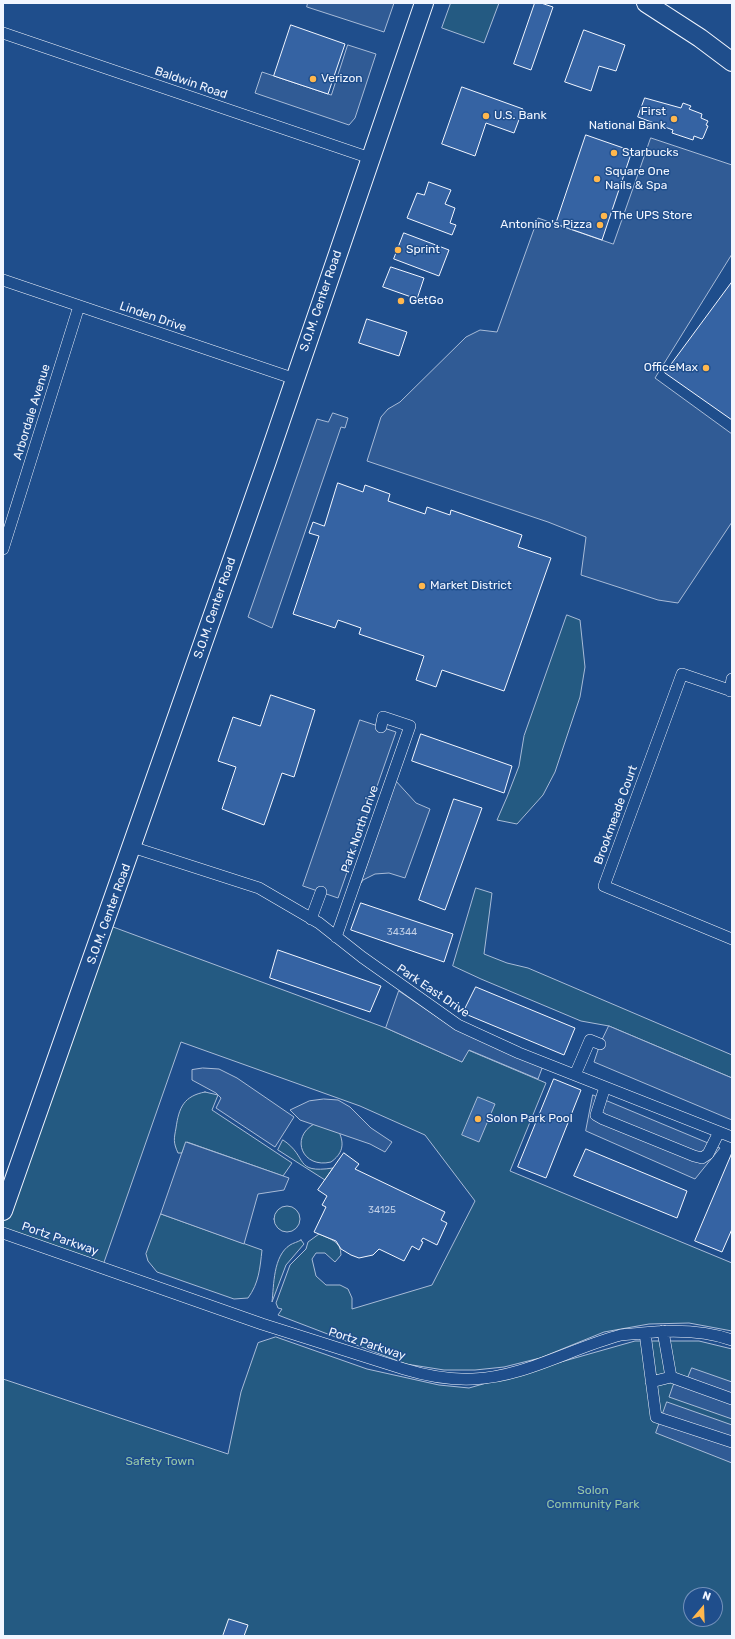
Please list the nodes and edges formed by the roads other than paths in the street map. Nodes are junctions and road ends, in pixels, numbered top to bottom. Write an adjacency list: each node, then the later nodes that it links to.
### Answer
1 (424, 3): 5 (main road, S.O.M. Center Road)
2 (646, 3): 4 (main road)
3 (3, 33): 5 (street, Baldwin Road)
4 (732, 62)
5 (370, 158): 8 (main road, S.O.M. Center Road)
6 (3, 280): 7 (street, Linden Drive)
7 (79, 306): 8 (street, Linden Drive); 9 (street, Arbordale Avenue)
8 (295, 379): 13 (main road, S.O.M. Center Road)
9 (3, 549)
10 (732, 679): 11 (street)
11 (731, 691): 17 (street, Brookmeade Court)
12 (381, 727): 16 (street, Park North Drive)
13 (132, 847): 15 (street, Park East Drive); 23 (main road, S.O.M. Center Road)
14 (321, 892): 15 (street)
15 (311, 919): 16 (street, Park East Drive)
16 (336, 937): 19 (street, Park East Drive)
17 (732, 939)
18 (600, 1044): 19 (street)
19 (575, 1075): 20 (street, Park East Drive)
20 (605, 1087): 21 (street, Park East Drive); 21 (street)
21 (719, 1132): 22 (street, Park East Drive)
22 (732, 1137)
23 (3, 1211)
24 (3, 1233): 26 (street, Portz Parkway)
25 (663, 1331): 26 (street, Portz Parkway); 27 (street, Portz Parkway); 28 (street)
26 (645, 1333): 29 (street)
27 (732, 1340)
28 (670, 1377): 29 (street); 30 (street)
29 (652, 1382): 31 (street)
30 (732, 1399)
31 (732, 1442)

